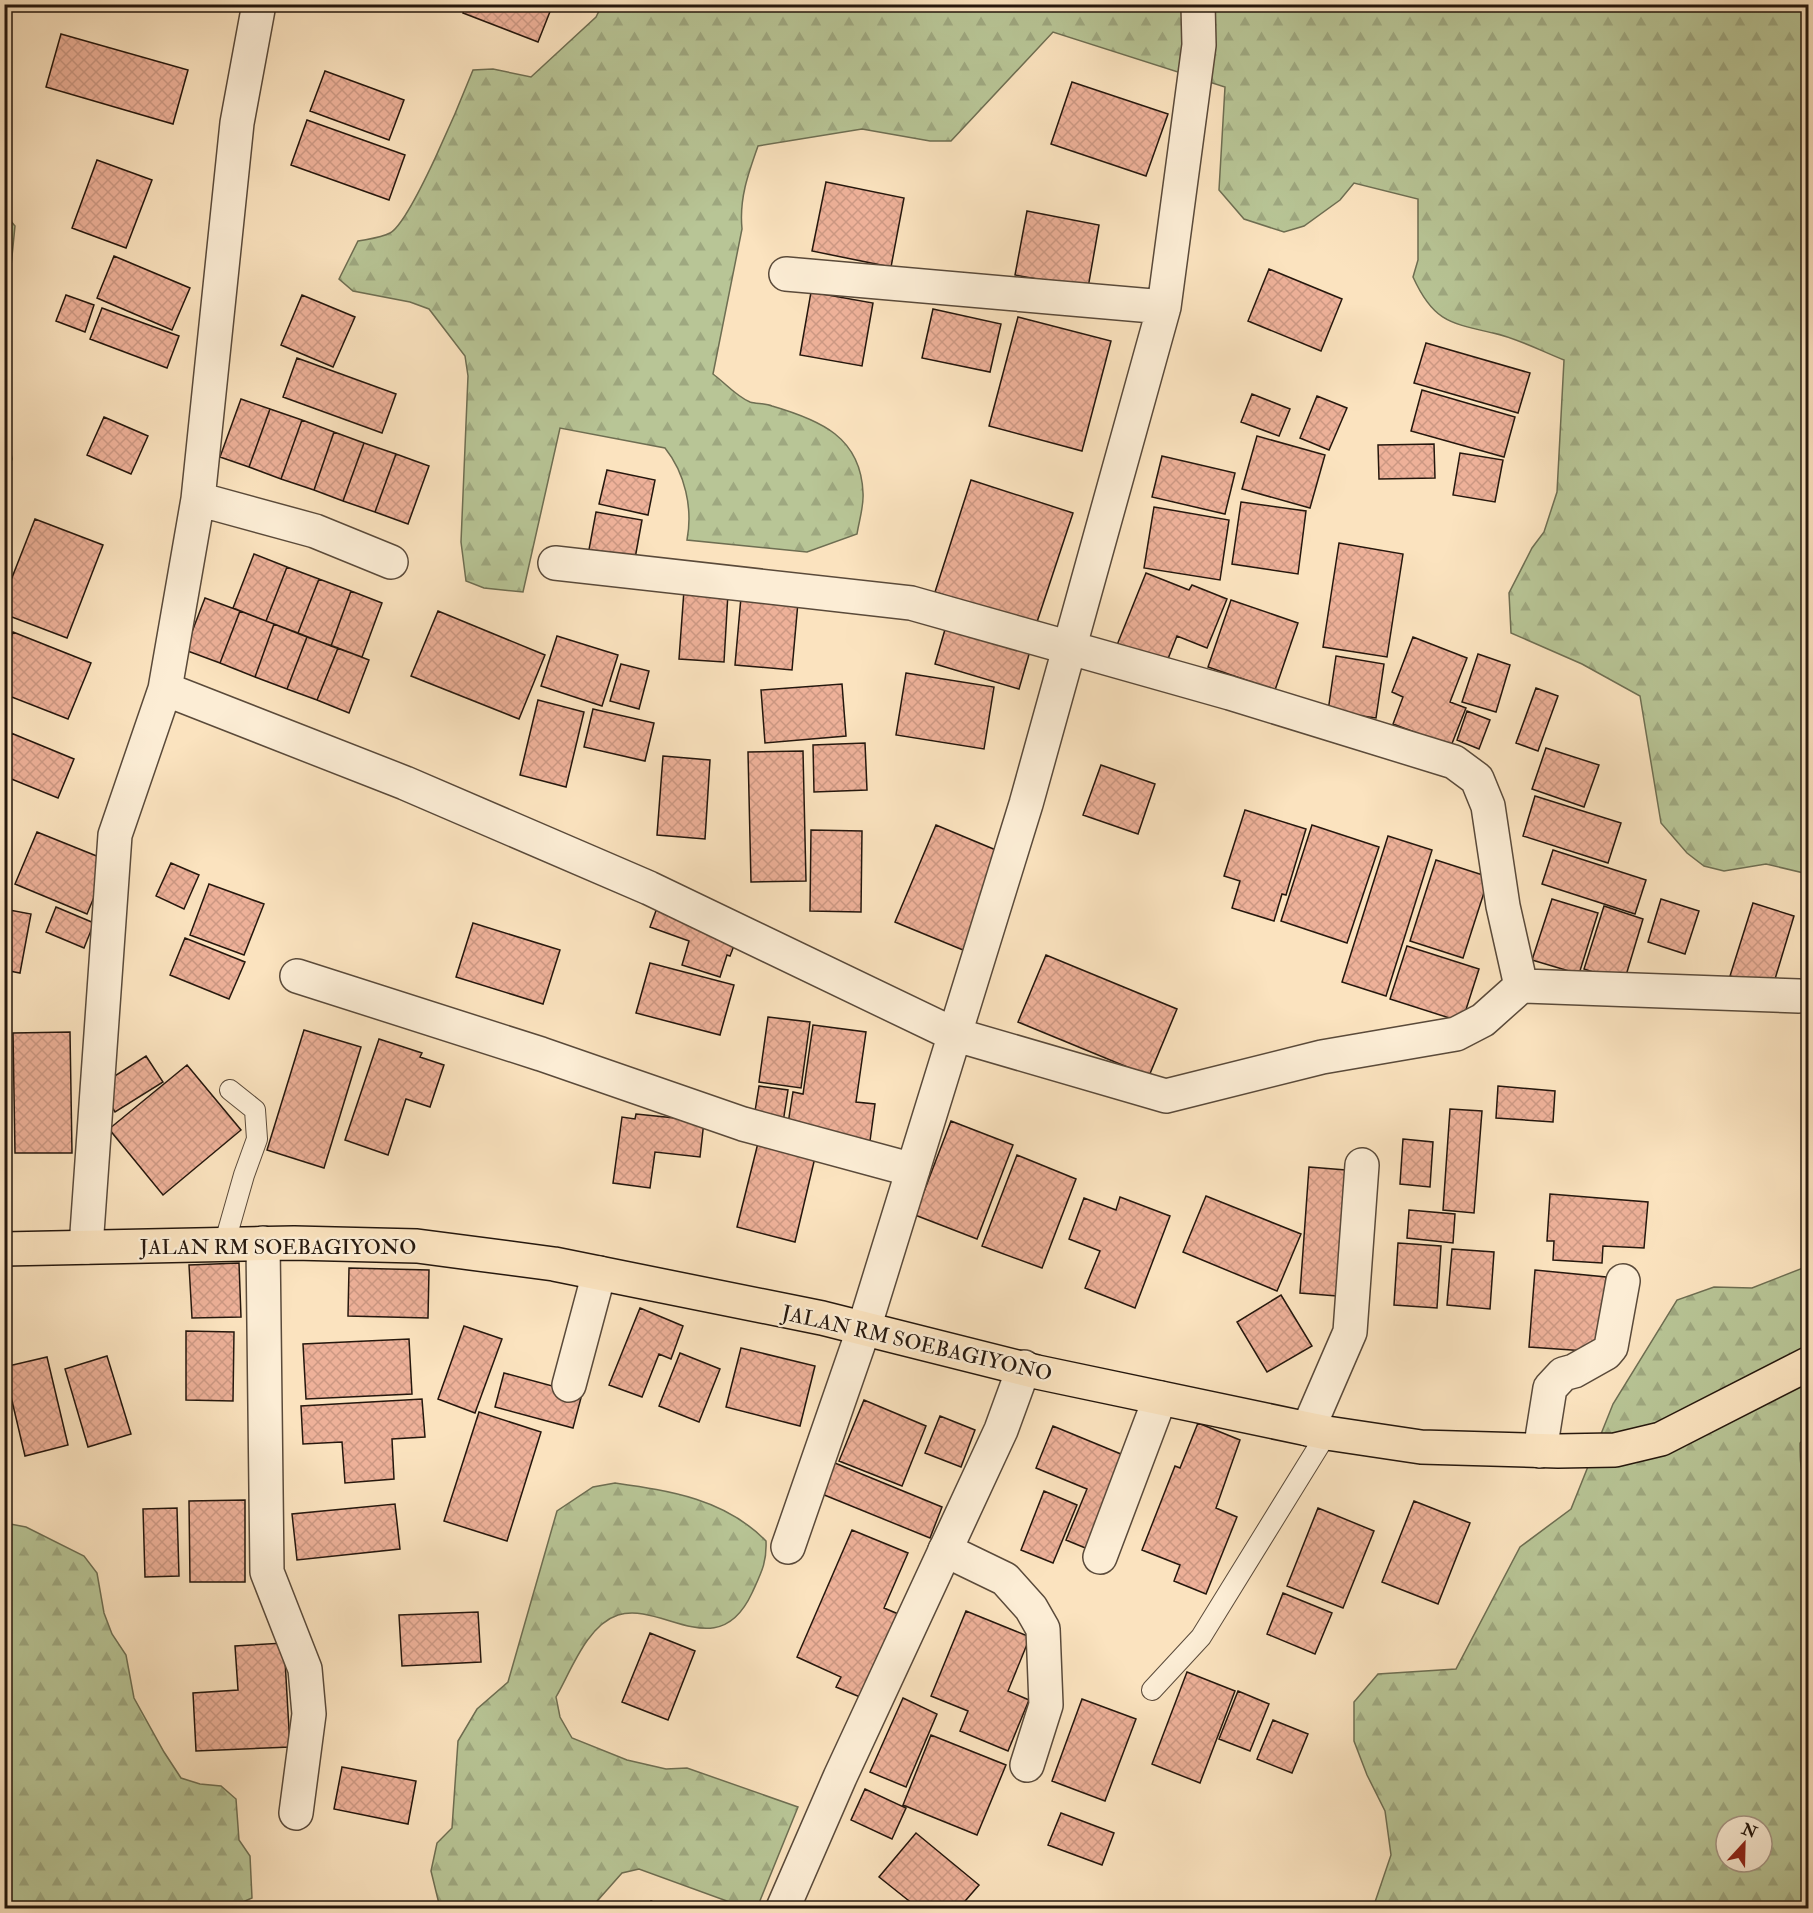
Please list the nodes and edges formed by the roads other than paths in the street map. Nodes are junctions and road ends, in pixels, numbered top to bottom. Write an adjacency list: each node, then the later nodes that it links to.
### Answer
1 (259, 4): 5 (street)
2 (1198, 4): 4 (street)
3 (786, 274): 4 (street)
4 (1164, 307): 8 (street)
5 (198, 499): 6 (street); 9 (street)
6 (390, 562)
7 (555, 563): 8 (street)
8 (1069, 649): 11 (street); 13 (street)
9 (165, 689): 13 (street); 19 (street)
10 (297, 976): 16 (street)
11 (1521, 986): 12 (street); 13 (street)
12 (1799, 996)
13 (953, 1034): 16 (street)
14 (230, 1090): 18 (lane)
15 (1362, 1165): 28 (street)
16 (913, 1170): 23 (street)
17 (263, 1243): 18 (main road, JALAN RM SOEBAGIYONO); 21 (main road, JALAN RM SOEBAGIYONO); 35 (street)
18 (224, 1245): 19 (main road, JALAN RM SOEBAGIYONO)
19 (86, 1247): 20 (main road, JALAN RM SOEBAGIYONO)
20 (4, 1249)
21 (599, 1273): 23 (main road, JALAN RM SOEBAGIYONO); 26 (street)
22 (1623, 1281): 29 (street)
23 (864, 1328): 25 (main road, JALAN RM SOEBAGIYONO); 30 (street)
24 (1809, 1364): 29 (main road, JALAN RM SOEBAGIYONO)
25 (1024, 1367): 27 (main road, JALAN RM SOEBAGIYONO); 31 (street)
26 (569, 1385)
27 (1160, 1398): 28 (main road, JALAN RM SOEBAGIYONO); 32 (street)
28 (1318, 1431): 29 (main road, JALAN RM SOEBAGIYONO); 33 (lane)
29 (1540, 1451)
30 (788, 1547)
31 (945, 1550): 34 (street); 36 (street)
32 (1100, 1557)
33 (1152, 1690)
34 (1027, 1765)
35 (296, 1813)
36 (783, 1908)

